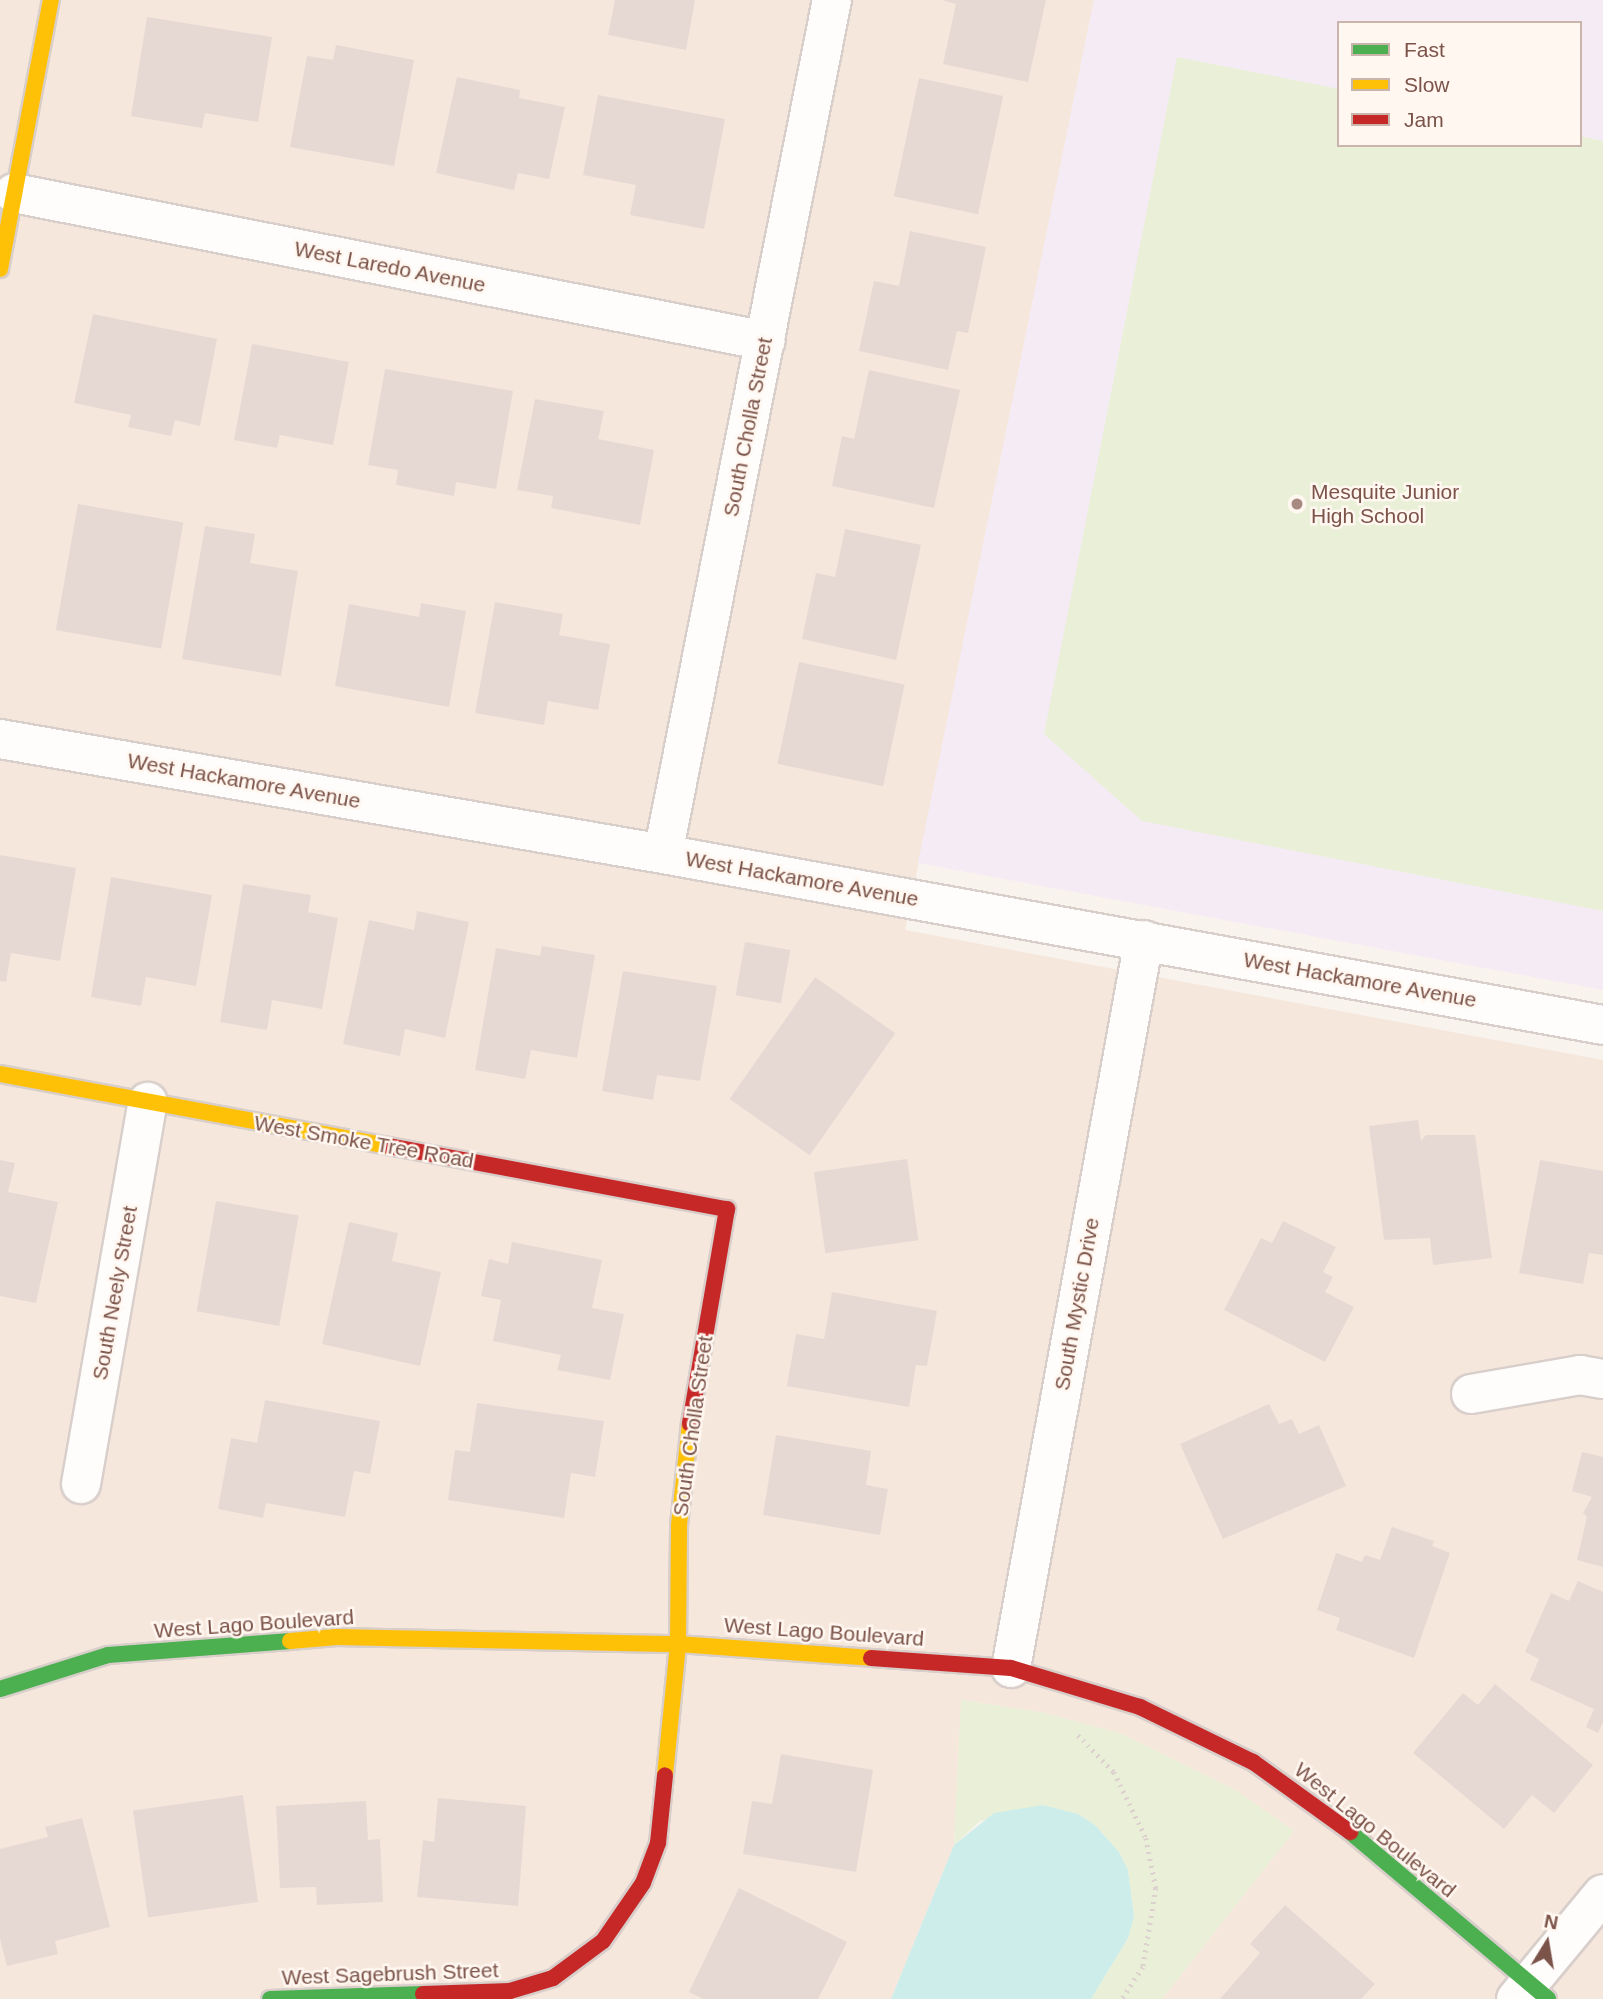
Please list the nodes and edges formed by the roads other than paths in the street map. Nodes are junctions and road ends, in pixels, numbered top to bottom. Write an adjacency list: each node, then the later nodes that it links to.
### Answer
1 (51, 0): 3 (street)
2 (832, 0): 5 (street, South Cholla Street)
3 (14, 193): 4 (street); 5 (street, West Laredo Avenue)
4 (0, 269)
5 (765, 341): 7 (street, South Cholla Street)
6 (0, 739): 7 (street, West Hackamore Avenue)
7 (663, 853): 8 (street, West Hackamore Avenue)
8 (1144, 940): 9 (street, West Hackamore Avenue); 17 (street, South Mystic Drive)
9 (1603, 1025)
10 (0, 1074): 11 (street, West Smoke Tree Road)
11 (148, 1102): 12 (street, West Smoke Tree Road); 15 (street, South Neely Street)
12 (727, 1209): 16 (street, South Cholla Street)
13 (1603, 1379): 14 (street)
14 (1471, 1394)
15 (81, 1483)
16 (678, 1644): 17 (street, West Lago Boulevard); 18 (street, West Lago Boulevard); 21 (street, West Sagebrush Street)
17 (1011, 1668): 20 (street, West Lago Boulevard)
18 (0, 1689)
19 (1603, 1894): 20 (street)
20 (1531, 1994)
21 (270, 1999)

